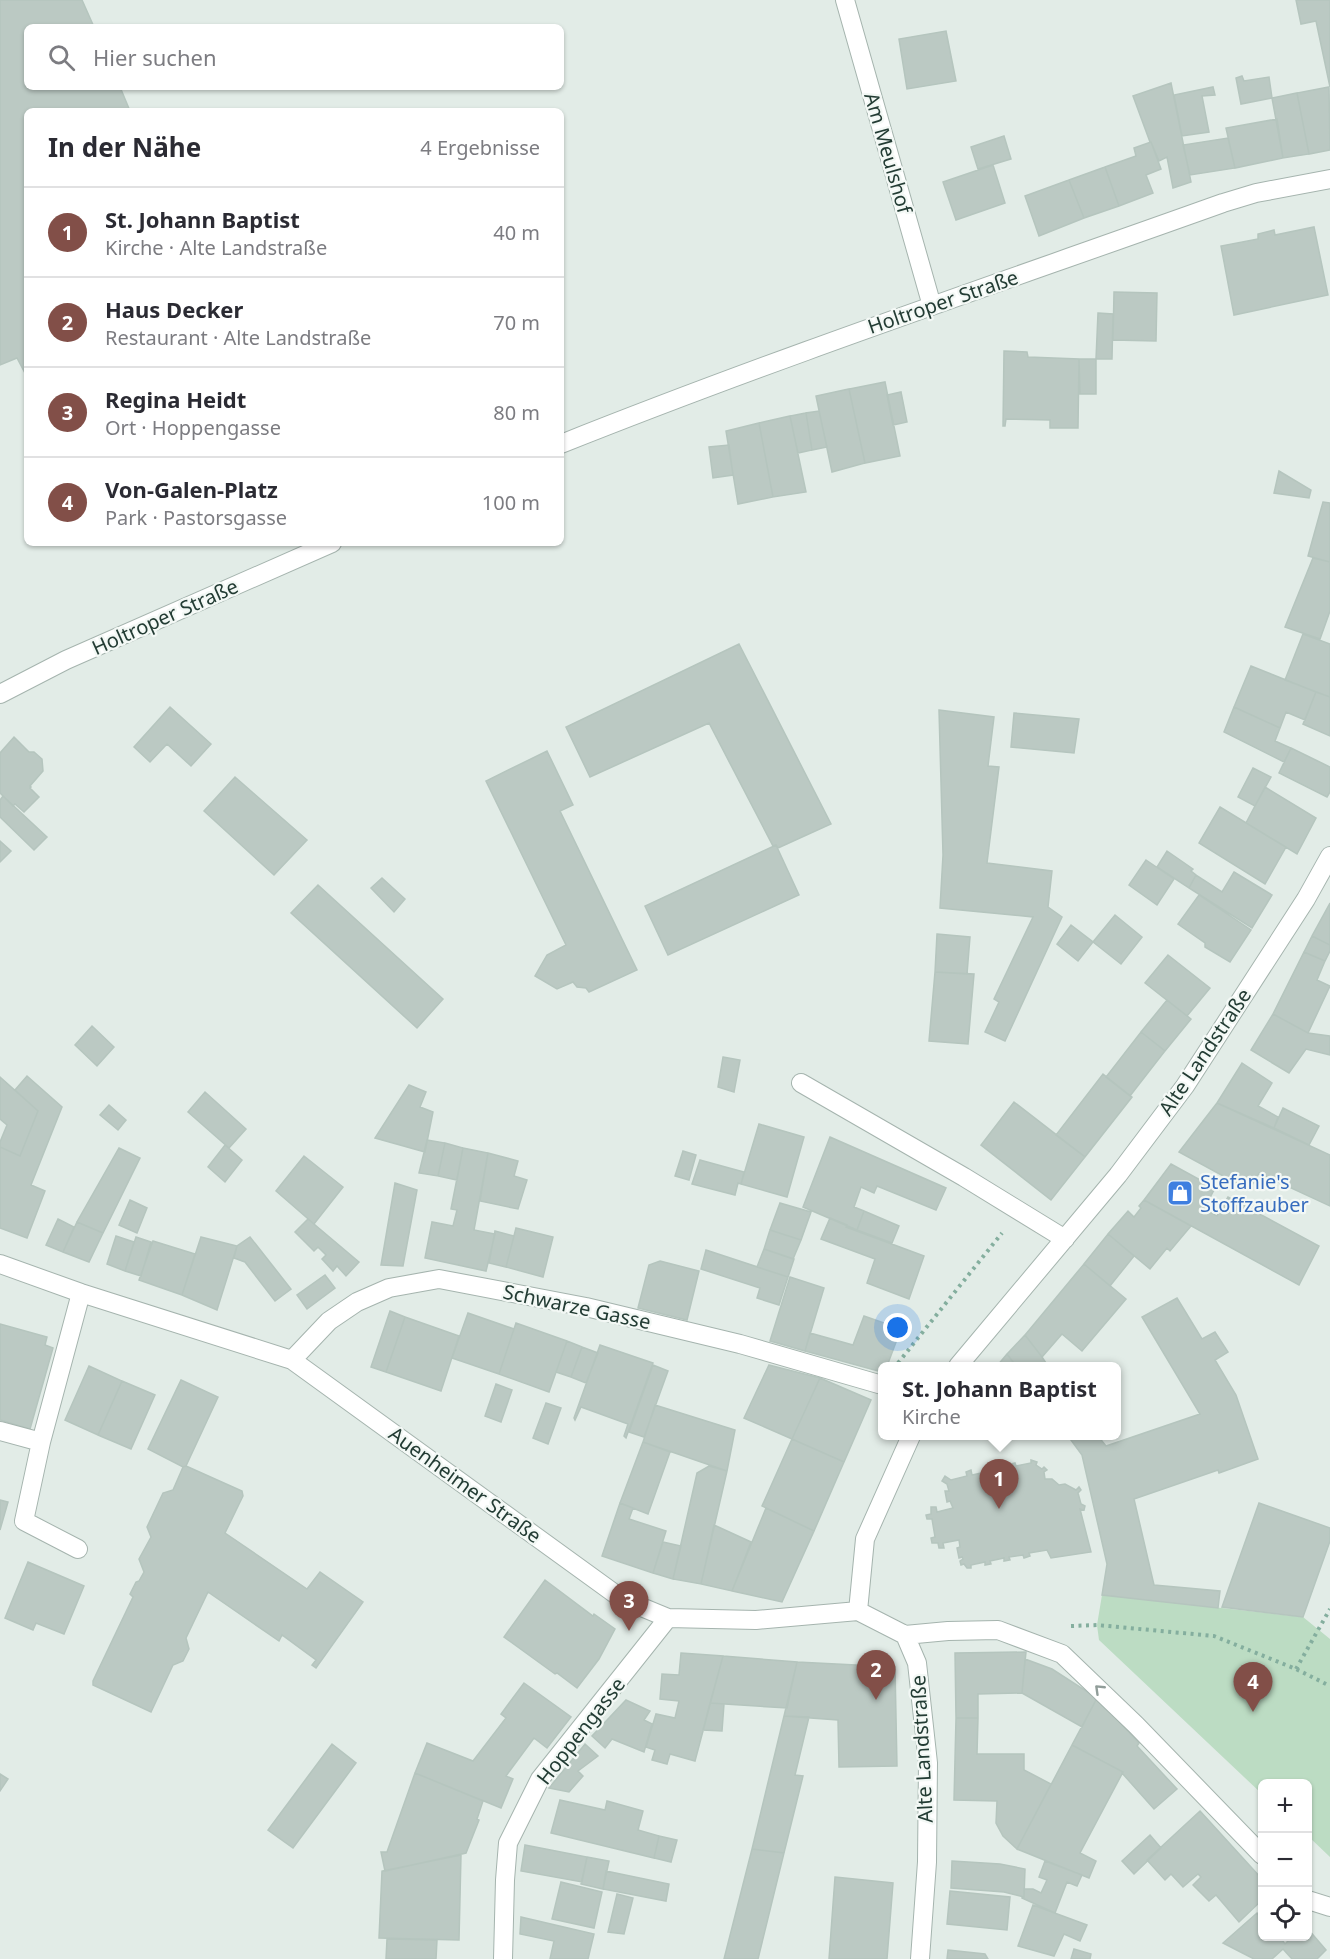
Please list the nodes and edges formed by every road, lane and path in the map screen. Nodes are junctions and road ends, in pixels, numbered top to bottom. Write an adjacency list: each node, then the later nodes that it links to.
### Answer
1 (845, 0): 3 (street, Am Meulshof)
2 (1330, 178): 3 (street, Holtroper Straße)
3 (932, 306): 4 (street, Holtroper Straße)
4 (564, 443)
5 (325, 546): 6 (street, Holtroper Straße)
6 (0, 694)
7 (1330, 855): 10 (street, Alte Landstraße)
8 (801, 1083): 9 (street)
9 (1019, 1211): 10 (street); 14 (path)
10 (1065, 1239): 15 (street, Alte Landstraße)
11 (0, 1264): 12 (street, Auenheimer Straße)
12 (81, 1293): 13 (street, Auenheimer Straße); 19 (street)
13 (292, 1360): 16 (street, Schwarze Gasse); 23 (street, Auenheimer Straße)
14 (899, 1362)
15 (961, 1362)
16 (878, 1384)
17 (0, 1431): 19 (street)
18 (909, 1440): 22 (street)
19 (41, 1442): 20 (street)
20 (78, 1549)
21 (1330, 1609): 26 (path)
22 (858, 1611): 23 (street, Auenheimer Straße); 25 (street)
23 (668, 1618): 31 (street, Hoppengasse)
24 (1065, 1626): 26 (path)
25 (905, 1635): 28 (street, one-way to 25); 32 (street, Alte Landstraße)
26 (1296, 1669): 27 (path)
27 (1330, 1686)
28 (1258, 1851)
29 (1312, 1901): 30 (street)
30 (1330, 1907)
31 (503, 1959)
32 (920, 1959)

